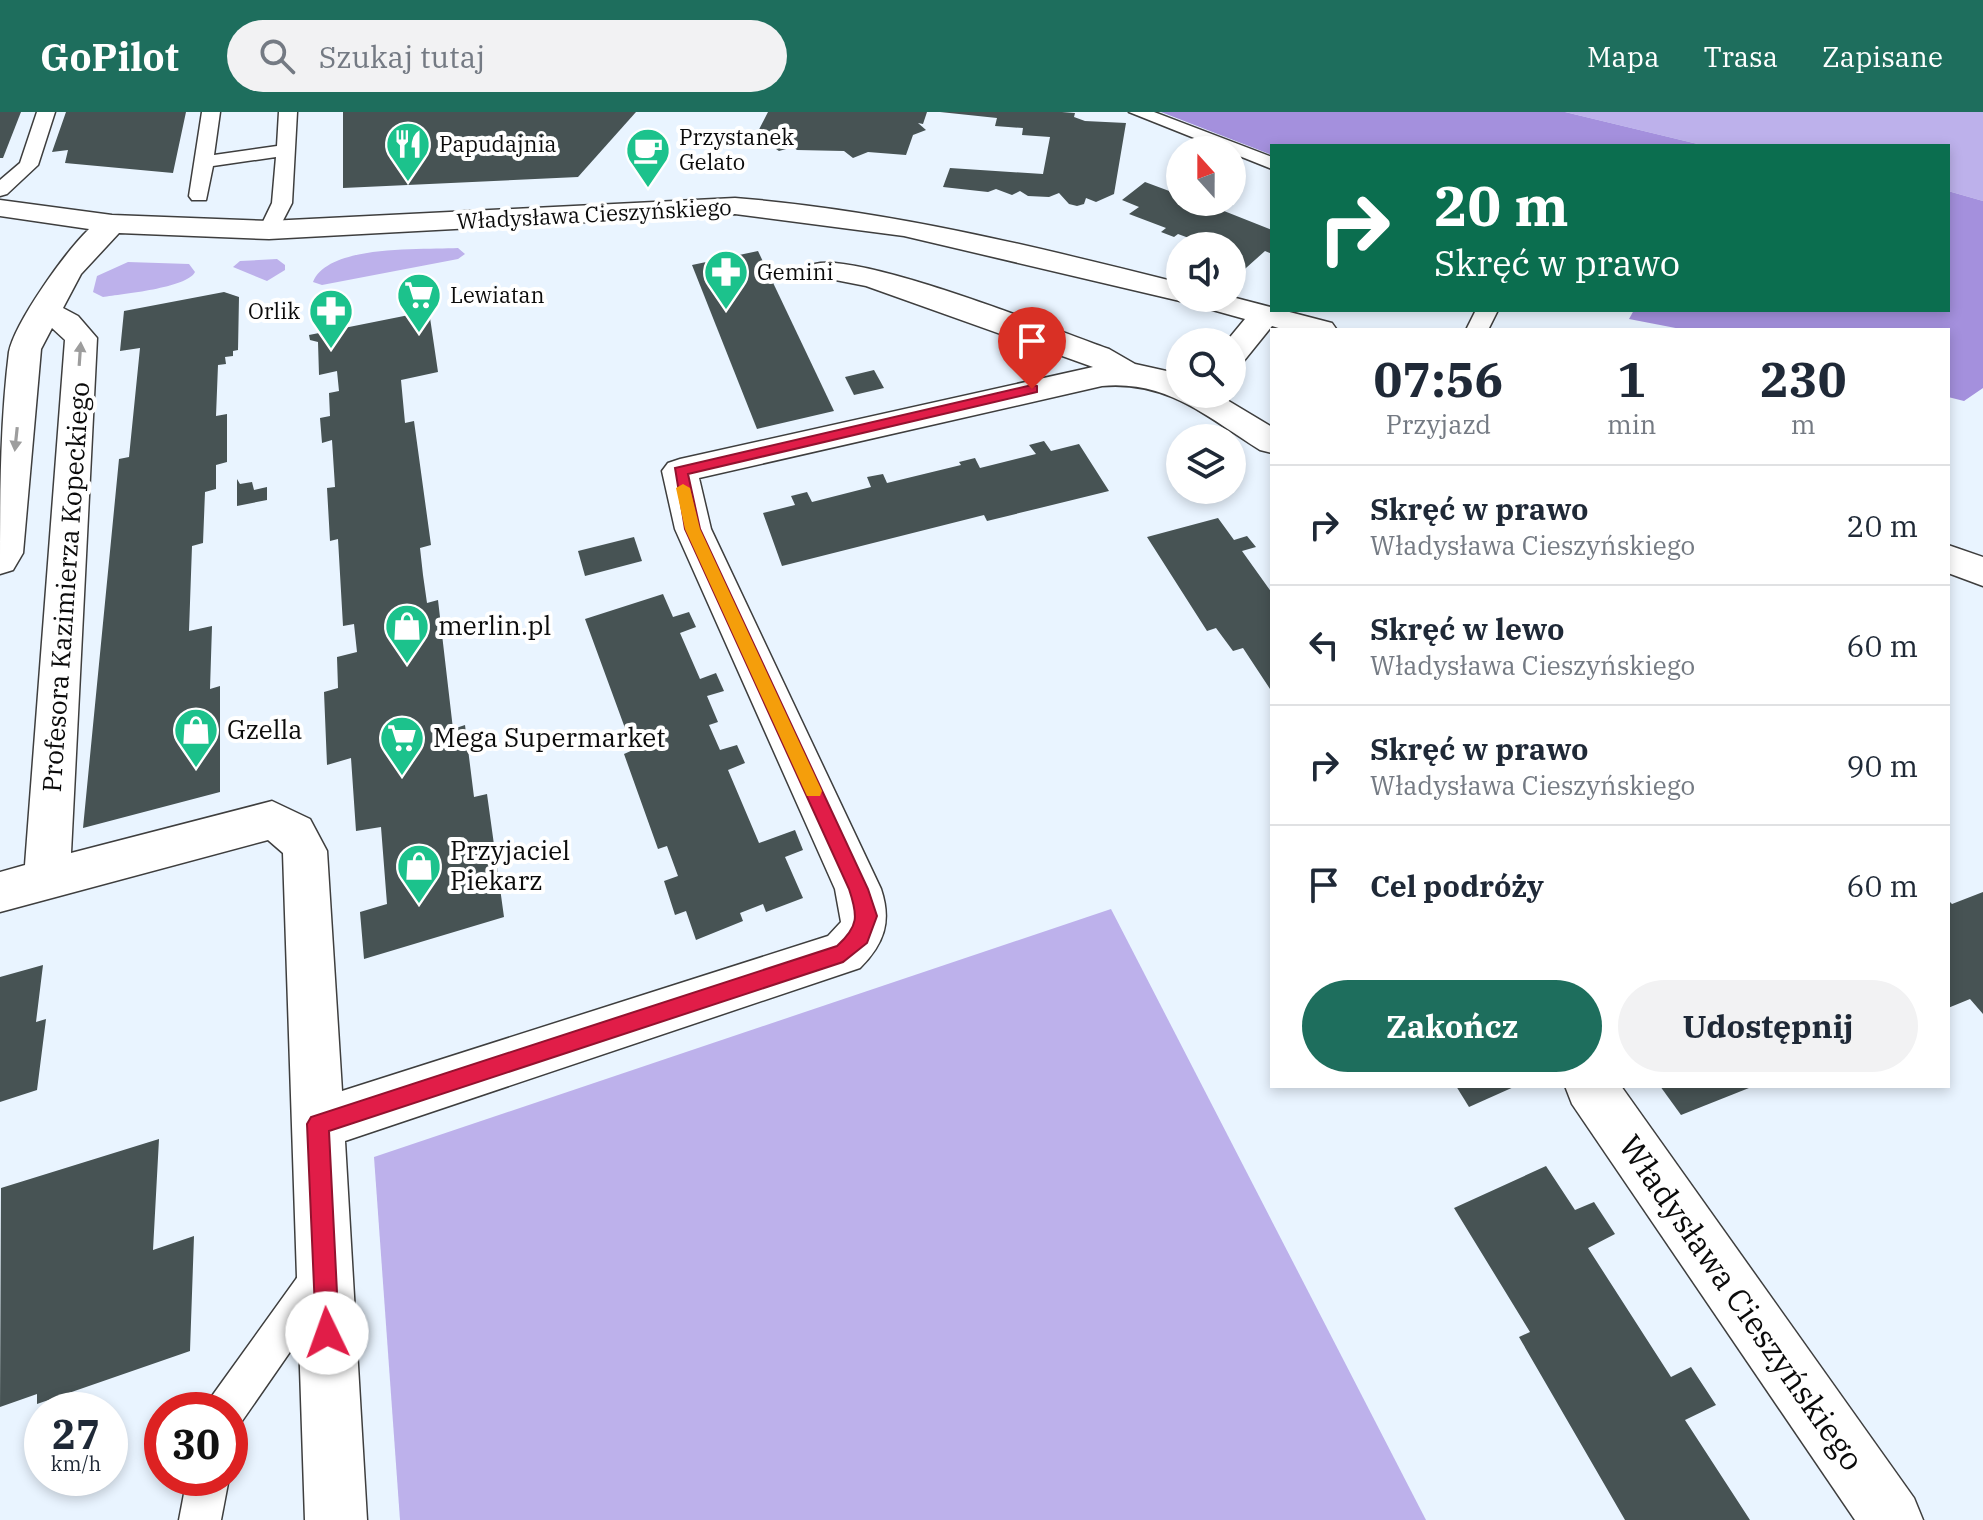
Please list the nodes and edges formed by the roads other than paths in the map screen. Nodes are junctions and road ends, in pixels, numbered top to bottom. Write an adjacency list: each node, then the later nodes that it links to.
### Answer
1 (46, 112): 8 (lane)
2 (211, 112): 6 (lane)
3 (288, 112): 5 (lane)
4 (1138, 112): 7 (lane)
5 (285, 150): 6 (lane); 12 (lane)
6 (204, 162): 9 (lane)
7 (1270, 162)
8 (0, 190)
9 (199, 196)
10 (0, 208): 11 (street, Władysława Cieszyńskiego)
11 (112, 224): 12 (street, Władysława Cieszyńskiego); 16 (street)
12 (269, 230): 14 (street, Władysława Cieszyńskiego)
13 (826, 270): 20 (street)
14 (1166, 289)
15 (1246, 310): 17 (street)
16 (46, 312): 25 (street, one-way to 25); 27 (street, Profesora Kazimierza Kopeckiego, one-way to 16)
17 (1265, 315): 18 (street); 19 (street)
18 (1314, 328)
19 (1246, 338)
20 (1126, 373): 21 (street); 29 (street)
21 (1166, 380)
22 (1216, 408): 23 (street)
23 (1270, 441)
24 (1950, 559): 26 (street)
25 (0, 561)
26 (1983, 572)
27 (24, 886): 29 (street, Profesora Kazimierza Kopeckiego)
28 (1591, 1088): 35 (street, Władysława Cieszyńskiego)
29 (318, 1124): 30 (street, Profesora Kazimierza Kopeckiego)
30 (324, 1270): 31 (lane); 34 (street, Profesora Kazimierza Kopeckiego)
31 (239, 1392)
32 (205, 1496): 33 (lane)
33 (200, 1520)
34 (336, 1520)
35 (1892, 1520)

